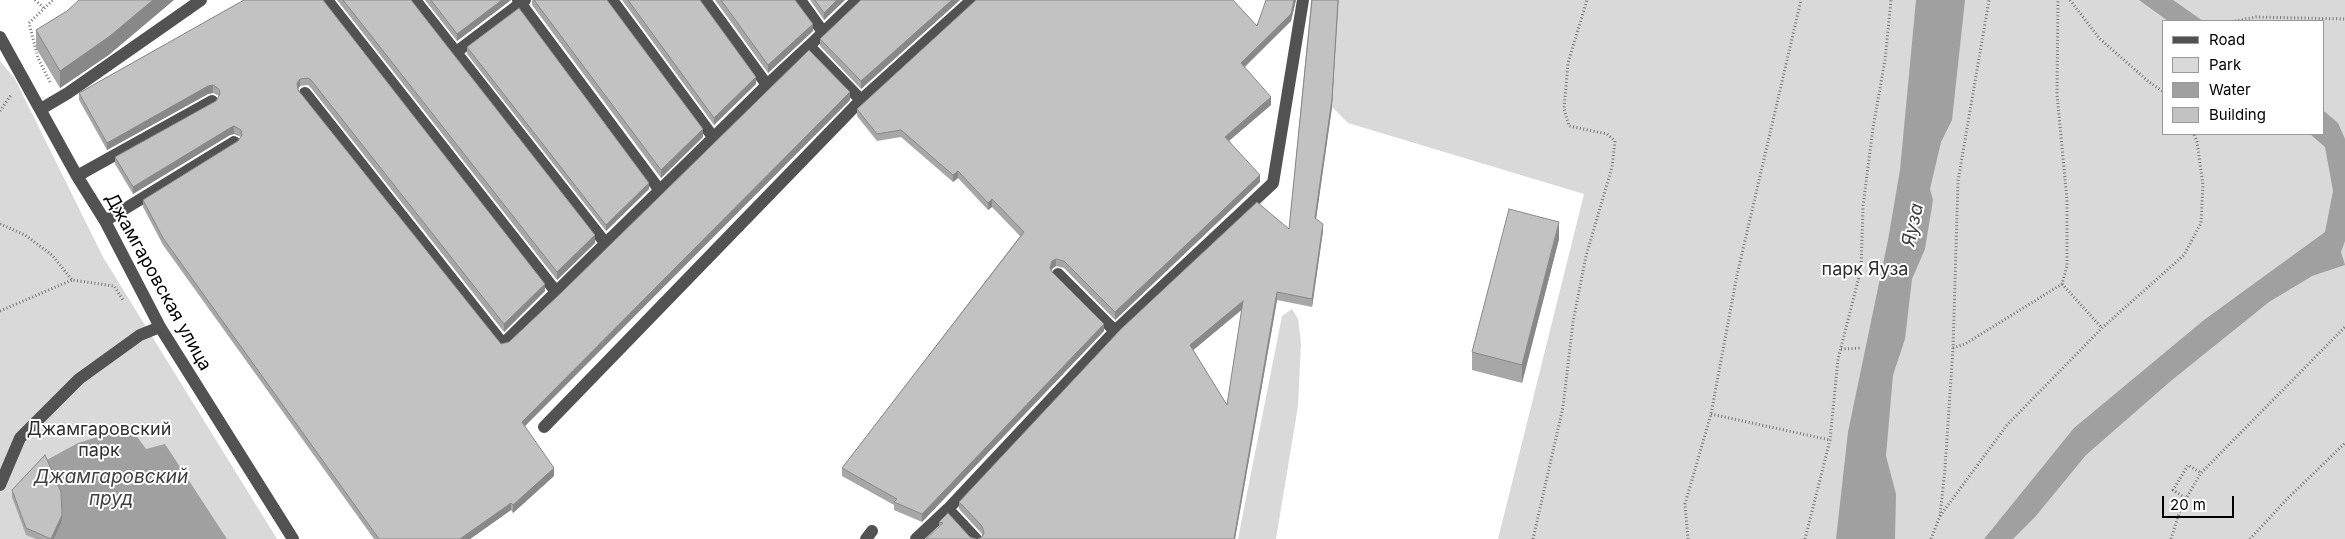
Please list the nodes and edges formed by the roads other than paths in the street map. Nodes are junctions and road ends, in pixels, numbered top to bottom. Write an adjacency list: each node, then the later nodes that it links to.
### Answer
1 (201, 0): 19 (street)
2 (327, 0): 27 (street)
3 (415, 0): 14 (street)
4 (612, 0): 20 (street)
5 (705, 0): 15 (street)
6 (800, 0): 11 (street)
7 (857, 0): 11 (street)
8 (972, 0): 17 (street)
9 (1303, 0): 29 (street)
10 (521, 1): 14 (street); 23 (street)
11 (823, 32): 13 (street)
12 (0, 37): 19 (street, Джамгаровская улица)
13 (809, 46): 15 (street); 17 (street)
14 (455, 53): 25 (street)
15 (767, 85): 20 (street)
16 (305, 93): 27 (street)
17 (861, 100): 30 (street)
18 (212, 101): 22 (street)
19 (41, 109): 22 (street, Джамгаровская улица)
20 (713, 137): 23 (street)
21 (234, 142): 24 (street)
22 (77, 176): 24 (street, Джамгаровская улица)
23 (661, 192): 25 (street)
24 (105, 221): 28 (street, Джамгаровская улица)
25 (606, 244): 27 (street)
26 (1058, 274): 29 (street)
27 (557, 293)
28 (160, 327): 31 (street); 33 (street, Джамгаровская улица)
29 (1115, 332): 32 (street)
30 (544, 427)
31 (0, 485)
32 (948, 509): 34 (street); 35 (street)
33 (293, 539)
34 (916, 539)
35 (976, 539)

